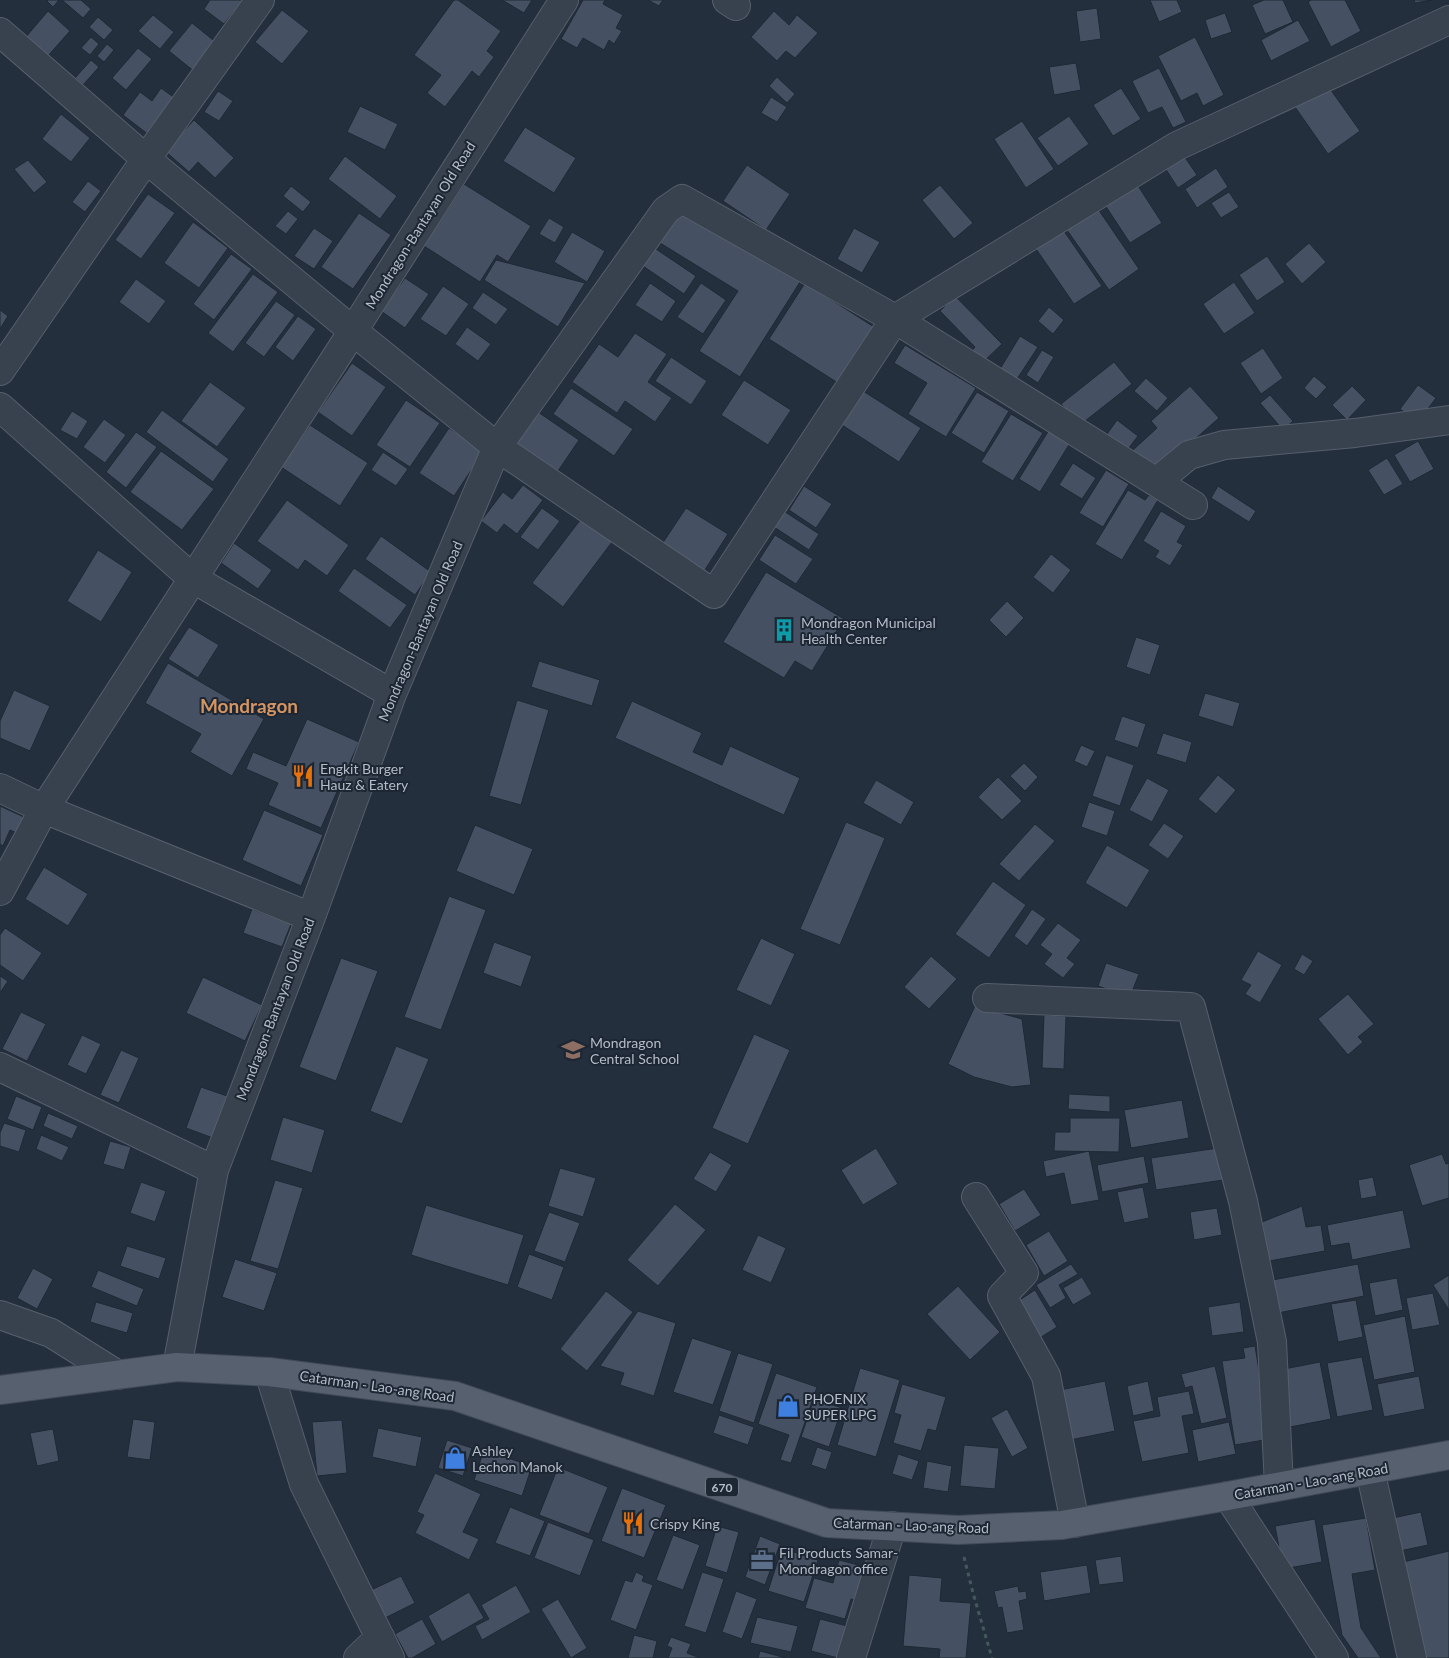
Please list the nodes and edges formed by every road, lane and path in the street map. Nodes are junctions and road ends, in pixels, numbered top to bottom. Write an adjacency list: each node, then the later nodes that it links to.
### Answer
1 (260, 0): 5 (street)
2 (564, 0): 7 (street, Mondragon-Bantayan Old Road)
3 (1449, 20): 6 (street)
4 (0, 32): 5 (street)
5 (146, 159): 7 (street); 8 (street)
6 (895, 319): 11 (street, Mondragon-Bantayan Old Road); 11 (street); 12 (street)
7 (353, 331): 11 (street); 14 (street, Mondragon-Bantayan Old Road)
8 (0, 372)
9 (0, 407): 14 (street)
10 (1449, 420): 12 (street)
11 (497, 447): 15 (street, Mondragon-Bantayan Old Road)
12 (1156, 482): 13 (street)
13 (1193, 505)
14 (192, 578): 15 (street); 17 (street, Mondragon-Bantayan Old Road)
15 (392, 694): 19 (street, Mondragon-Bantayan Old Road)
16 (0, 788): 17 (street)
17 (44, 809): 18 (street, Mondragon-Bantayan Old Road); 19 (street)
18 (0, 892)
19 (311, 917): 22 (street, Mondragon-Bantayan Old Road)
20 (987, 998): 31 (street)
21 (0, 1067): 22 (street)
22 (214, 1170): 25 (street, Mondragon-Bantayan Old Road)
23 (976, 1197): 33 (street)
24 (0, 1315): 27 (street)
25 (177, 1367): 26 (main road, Catarman - Lao-ang Road / 670); 27 (main road, Catarman - Lao-ang Road / 670)
26 (269, 1372): 34 (main road, Catarman - Lao-ang Road / 670); 36 (street)
27 (118, 1375): 28 (main road, Catarman - Lao-ang Road / 670)
28 (0, 1390)
29 (1449, 1455): 30 (main road, Catarman - Lao-ang Road / 670)
30 (1370, 1470): 31 (main road, Catarman - Lao-ang Road / 670); 41 (street)
31 (1279, 1486): 32 (main road, Catarman - Lao-ang Road / 670)
32 (1228, 1496): 33 (main road, Catarman - Lao-ang Road / 670); 40 (street)
33 (1074, 1523): 35 (main road, Catarman - Lao-ang Road / 670)
34 (892, 1526): 35 (main road, Catarman - Lao-ang Road / 670); 38 (street)
35 (958, 1530): 39 (path)
36 (385, 1648): 37 (street)
37 (358, 1658)
38 (851, 1658)
39 (992, 1658)
40 (1334, 1658)
41 (1412, 1658)

